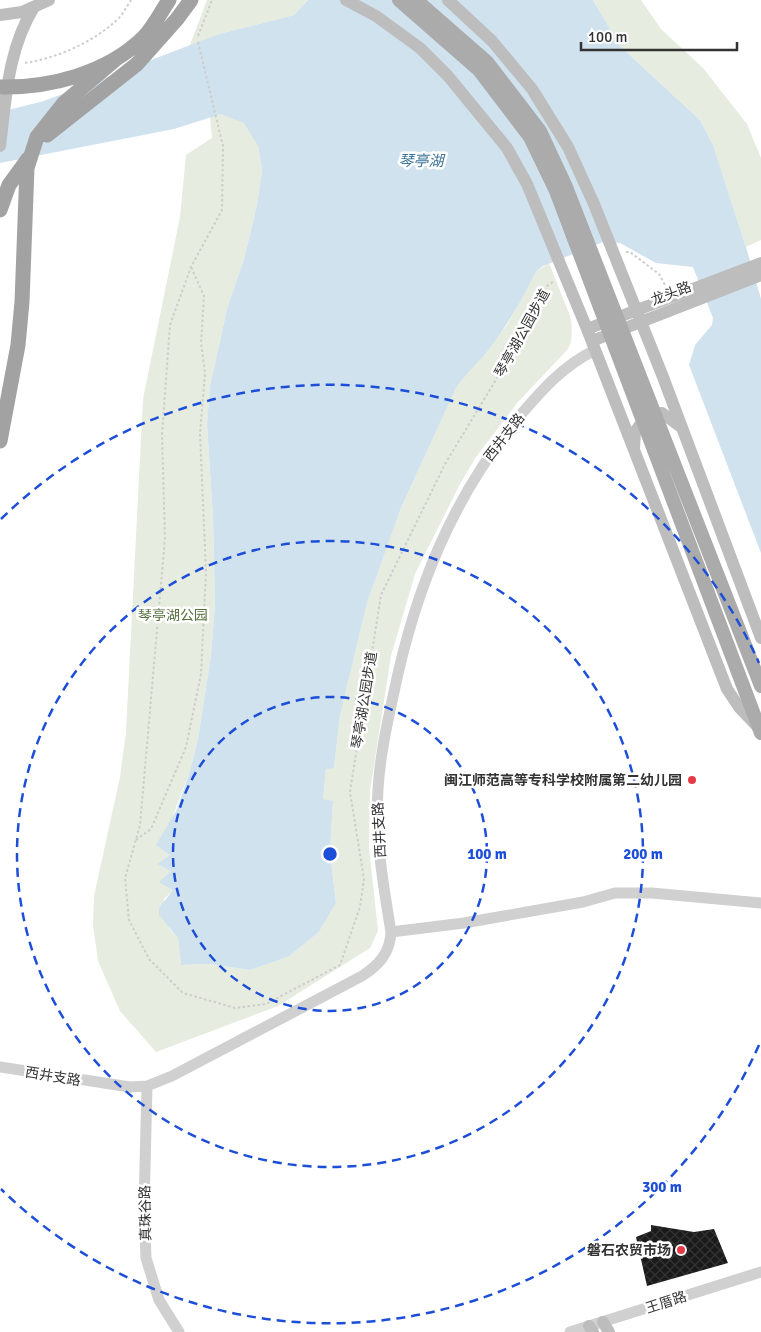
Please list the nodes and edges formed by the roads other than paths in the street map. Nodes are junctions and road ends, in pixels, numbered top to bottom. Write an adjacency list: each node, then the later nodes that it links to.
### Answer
1 (49, 0): 8 (main road)
2 (169, 0): 10 (highway)
3 (191, 0): 13 (highway)
4 (346, 0): 18 (main road)
5 (399, 0): 25 (main road)
6 (416, 0): 24 (main road)
7 (448, 0): 17 (main road)
8 (34, 7): 9 (main road); 11 (main road)
9 (0, 15)
10 (116, 59): 11 (highway); 21 (highway)
11 (3, 93): 12 (main road)
12 (0, 146)
13 (0, 210)
14 (761, 263): 16 (main road, 龙头路)
15 (761, 275): 16 (main road, 龙头路)
16 (693, 294): 17 (main road, 龙头路); 17 (main road, 龙头路)
17 (637, 316): 18 (main road); 19 (main road, 龙头路); 20 (main road)
18 (587, 329): 19 (main road)
19 (593, 346): 22 (main road); 27 (street, 西井支路)
20 (681, 427): 22 (main road); 23 (main road)
21 (0, 441)
22 (634, 453): 25 (main road)
23 (761, 638)
24 (761, 686)
25 (760, 731)
26 (761, 903): 27 (street)
27 (391, 932): 29 (street, 西井支路)
28 (0, 1067): 29 (street, 西井支路)
29 (147, 1086): 33 (street, 真珠谷路)
30 (761, 1272): 31 (street, 王厝路)
31 (606, 1327): 32 (street, 王厝路)
32 (591, 1329): 34 (street, 王厝路)
33 (179, 1332)
34 (570, 1332)

